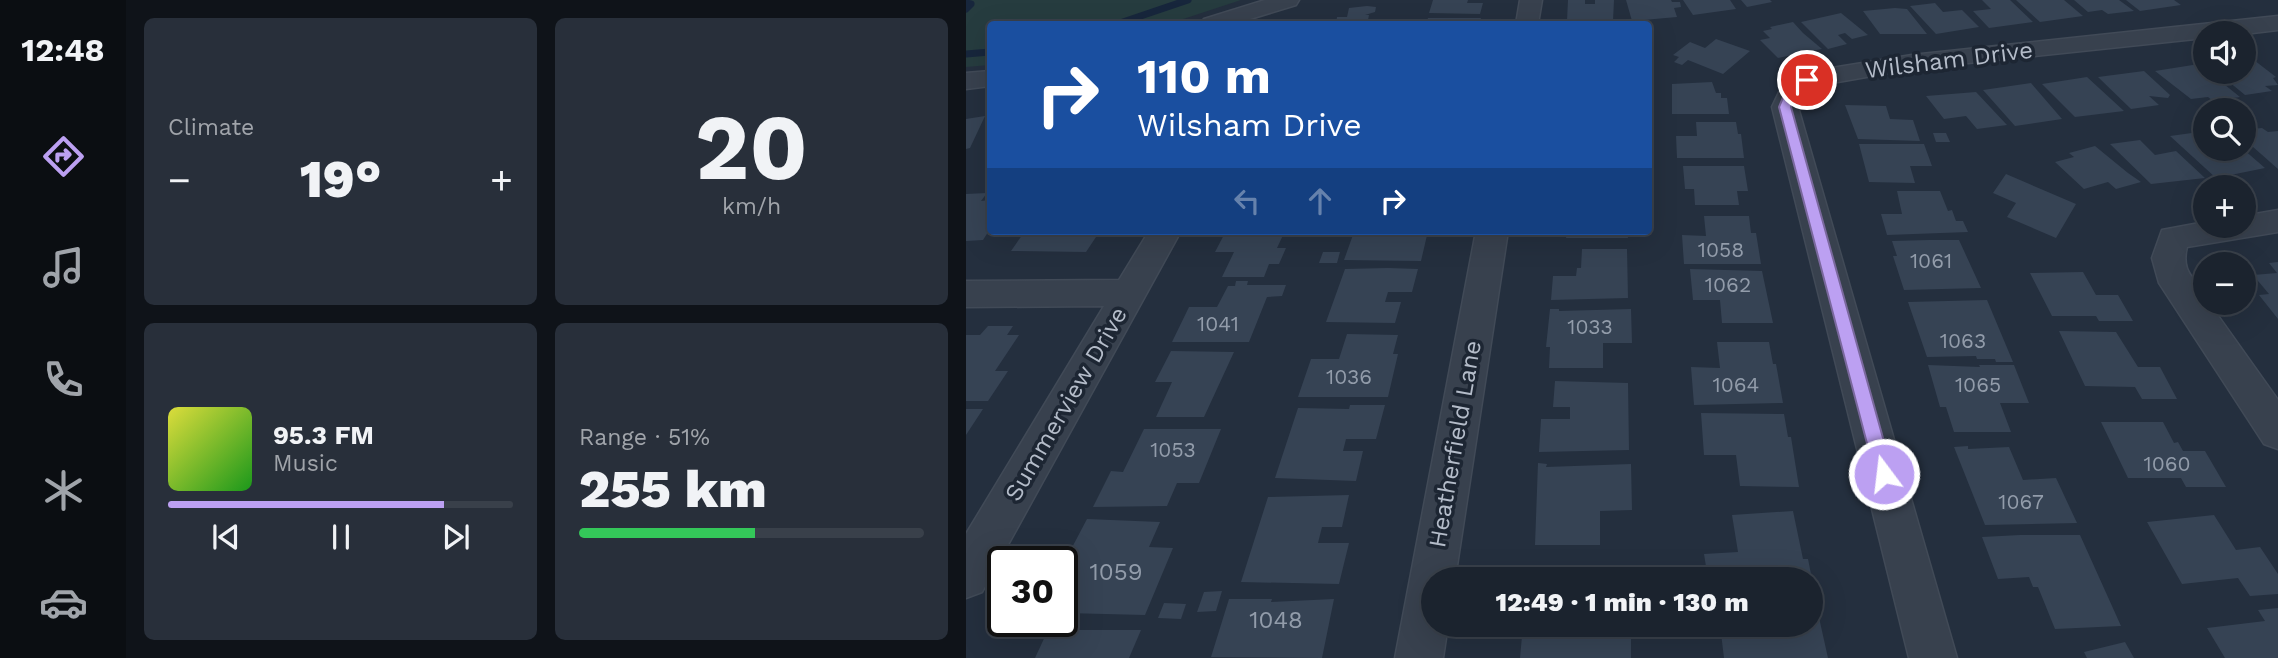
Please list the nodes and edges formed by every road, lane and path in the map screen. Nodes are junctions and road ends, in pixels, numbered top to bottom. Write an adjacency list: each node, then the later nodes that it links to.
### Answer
1 (1289, 0): 3 (street)
2 (1531, 0): 4 (street)
3 (1234, 21)
4 (1528, 21)
5 (2278, 23): 16 (street, Wilsham Drive)
6 (987, 79): 7 (street)
7 (966, 81)
8 (2278, 221): 13 (street)
9 (1163, 235): 11 (street, Summerview Drive)
10 (1491, 235): 15 (street, Heatherfield Lane)
11 (1130, 293): 12 (street); 14 (street, Summerview Drive)
12 (966, 294)
13 (2278, 432)
14 (966, 576)
15 (1419, 658)
16 (1933, 658)

